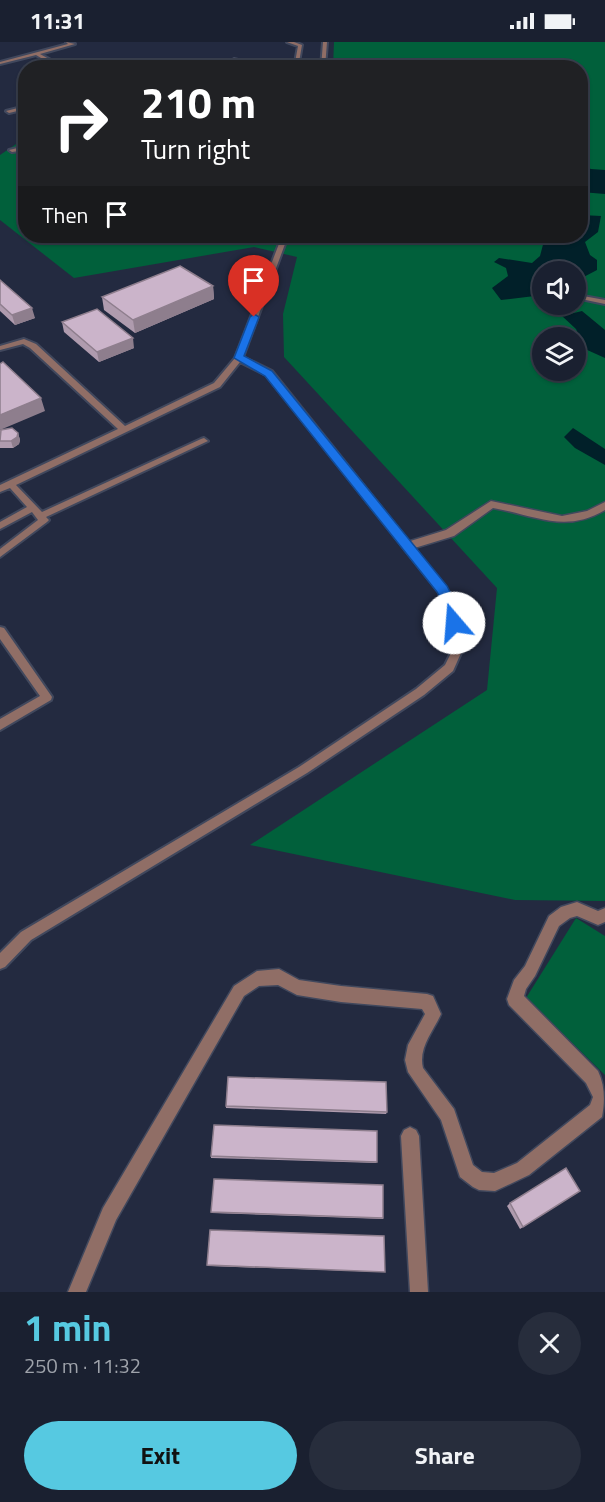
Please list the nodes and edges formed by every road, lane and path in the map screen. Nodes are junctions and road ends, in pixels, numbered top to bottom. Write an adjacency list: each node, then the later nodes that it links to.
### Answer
1 (68, 42): 4 (lane)
2 (289, 42): 6 (lane)
3 (325, 42): 7 (lane)
4 (37, 54): 5 (lane); 8 (lane)
5 (48, 60)
6 (297, 60)
7 (324, 60)
8 (0, 63)
9 (18, 109): 10 (lane)
10 (9, 111)
11 (18, 149): 12 (lane)
12 (12, 150)
13 (282, 243): 17 (lane)
14 (586, 299): 15 (lane)
15 (605, 302)
16 (0, 348): 18 (lane)
17 (239, 358): 18 (lane); 25 (lane)
18 (123, 429): 20 (lane)
19 (204, 441): 23 (lane)
20 (11, 484): 21 (lane); 23 (lane)
21 (0, 489)
22 (605, 505): 25 (street)
23 (36, 512): 24 (lane); 26 (lane)
24 (0, 526)
25 (408, 546): 30 (lane)
26 (0, 554)
27 (0, 631): 28 (lane)
28 (0, 725)
29 (605, 915): 32 (street)
30 (0, 962)
31 (410, 1136): 33 (street)
32 (77, 1292)
33 (419, 1292)

